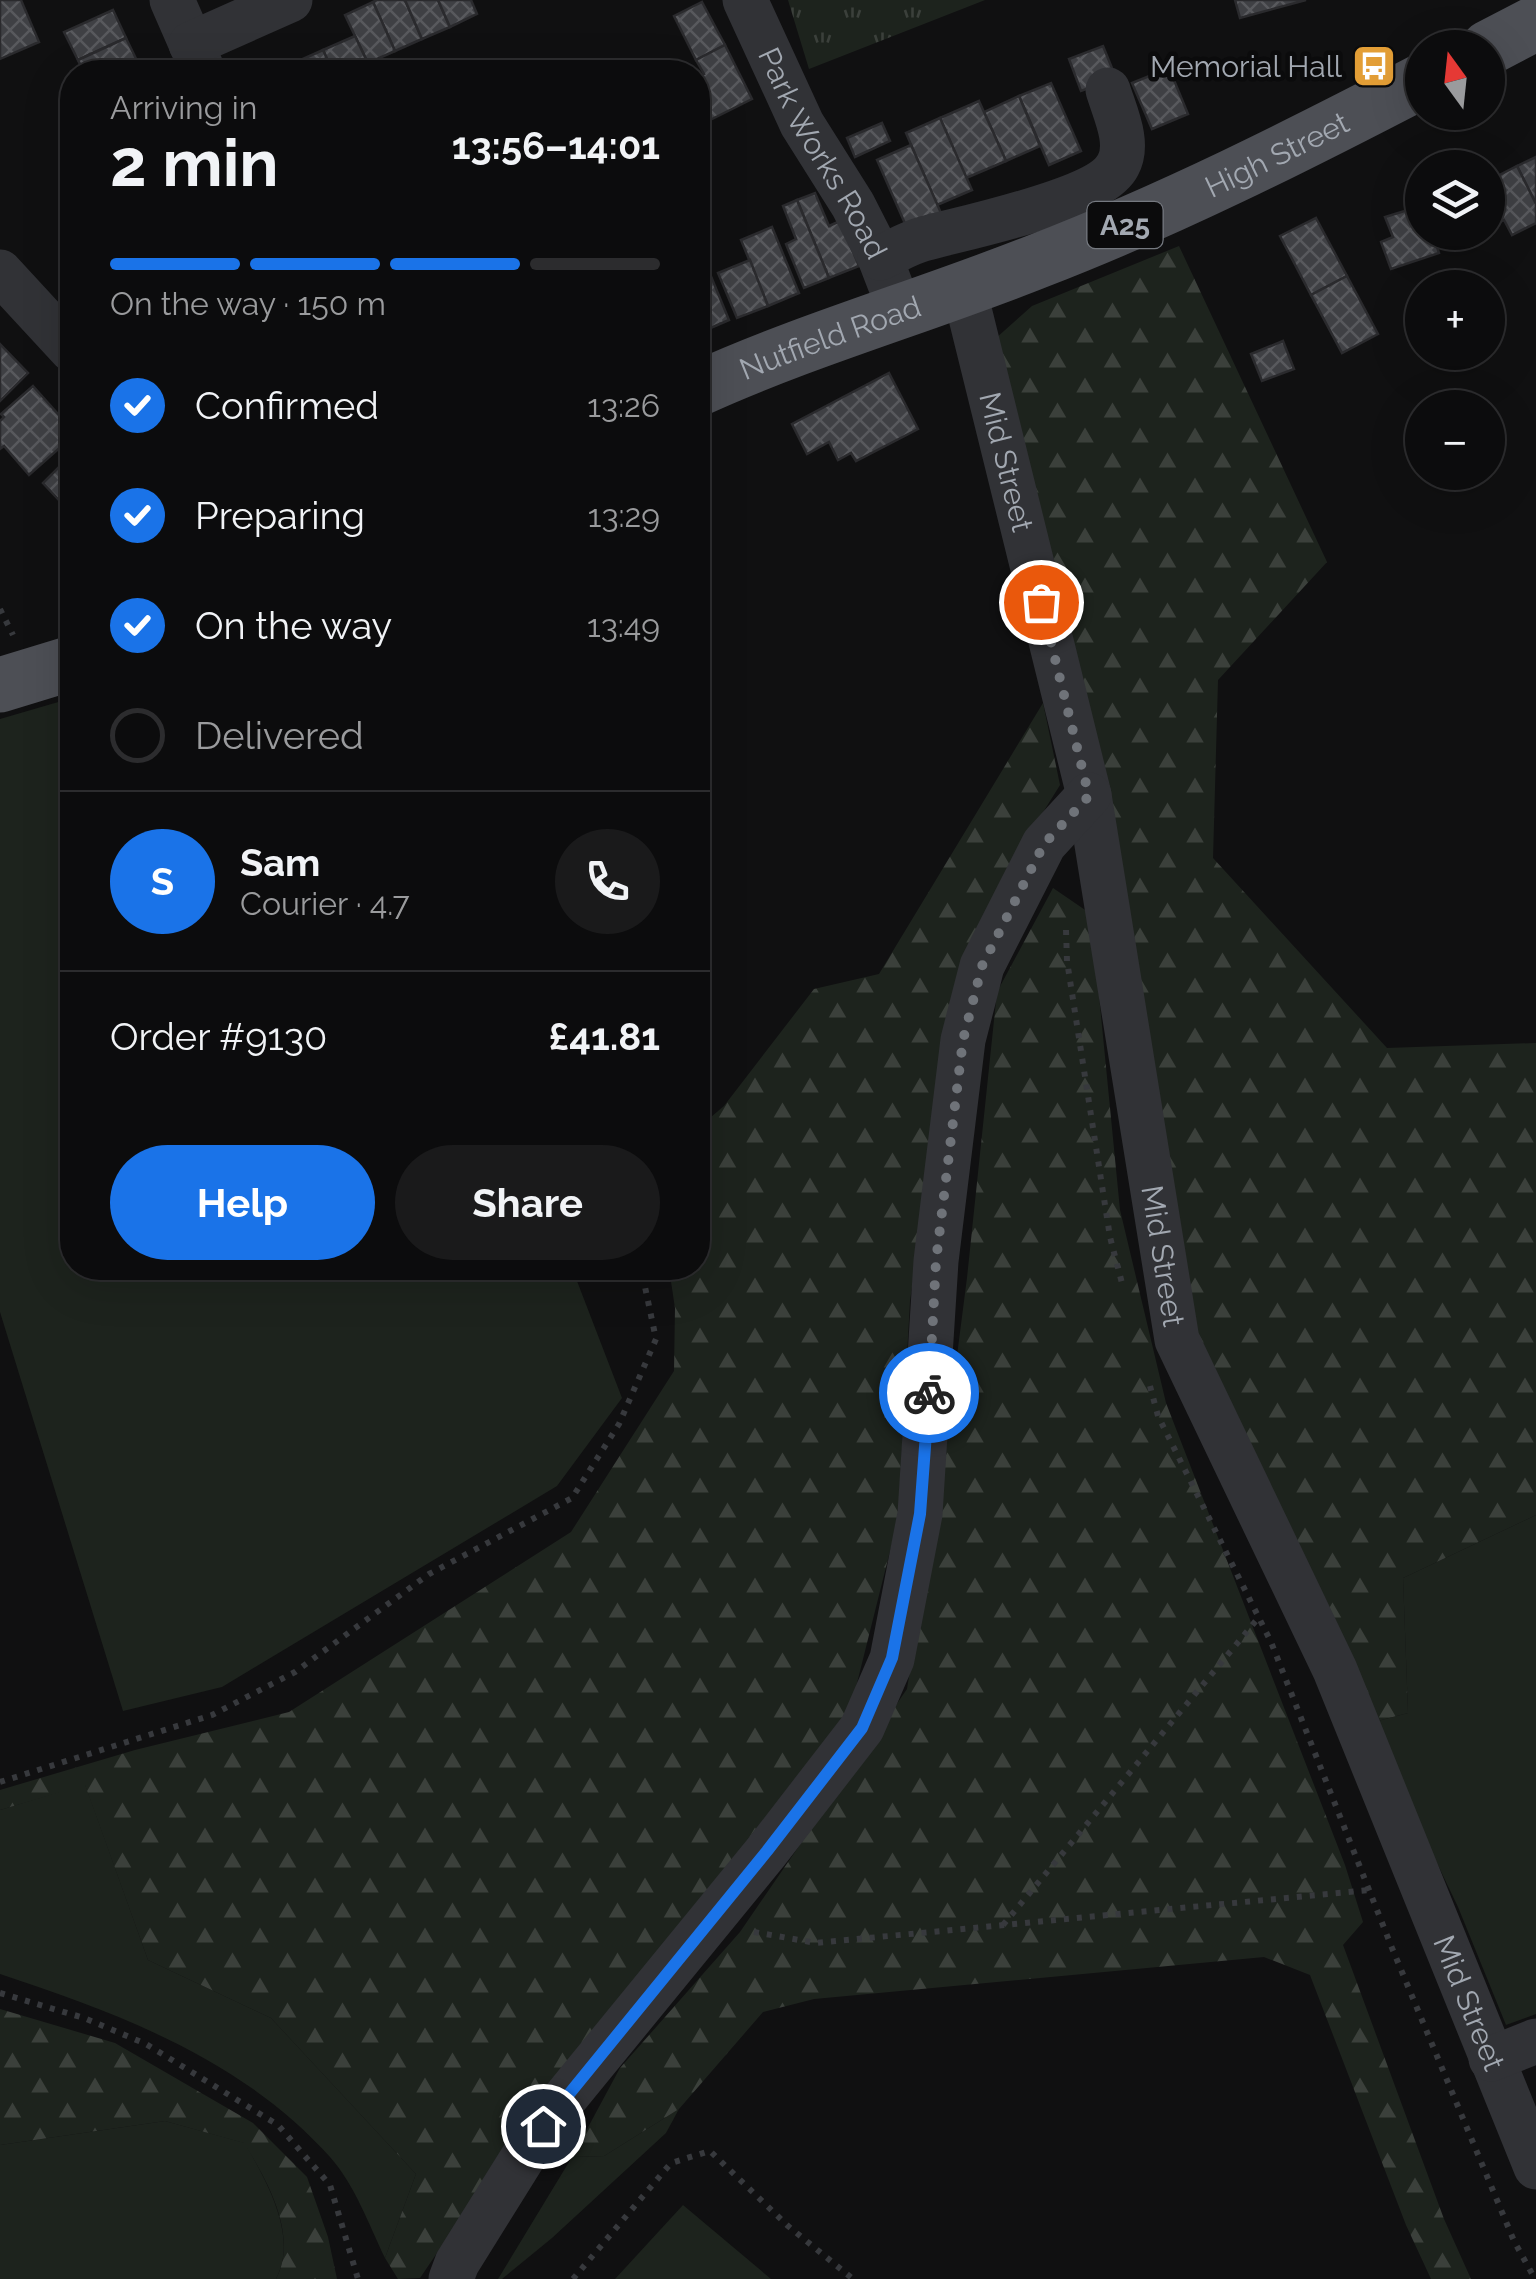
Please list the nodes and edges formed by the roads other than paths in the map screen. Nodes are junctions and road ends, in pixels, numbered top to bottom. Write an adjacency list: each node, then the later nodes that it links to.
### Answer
1 (172, 0): 6 (street)
2 (290, 0): 6 (street)
3 (745, 0): 9 (street, Park Works Road)
4 (1536, 23): 5 (main road)
5 (1505, 39)
6 (198, 58)
7 (1108, 90): 9 (street)
8 (1405, 90): 11 (main road, High Street / A25)
9 (880, 258): 12 (street, Park Works Road)
10 (0, 272): 13 (street)
11 (964, 289): 12 (main road, Nutfield Road / A25); 17 (street, Mid Street)
12 (900, 310): 14 (main road, Nutfield Road / A25)
13 (60, 337)
14 (710, 384)
15 (60, 667): 16 (main road)
16 (0, 685)
17 (1089, 796): 19 (street, Mid Street); 21 (street)
18 (1536, 2041): 19 (street)
19 (1491, 2059): 20 (street, Mid Street)
20 (1536, 2167)
21 (451, 2279)

